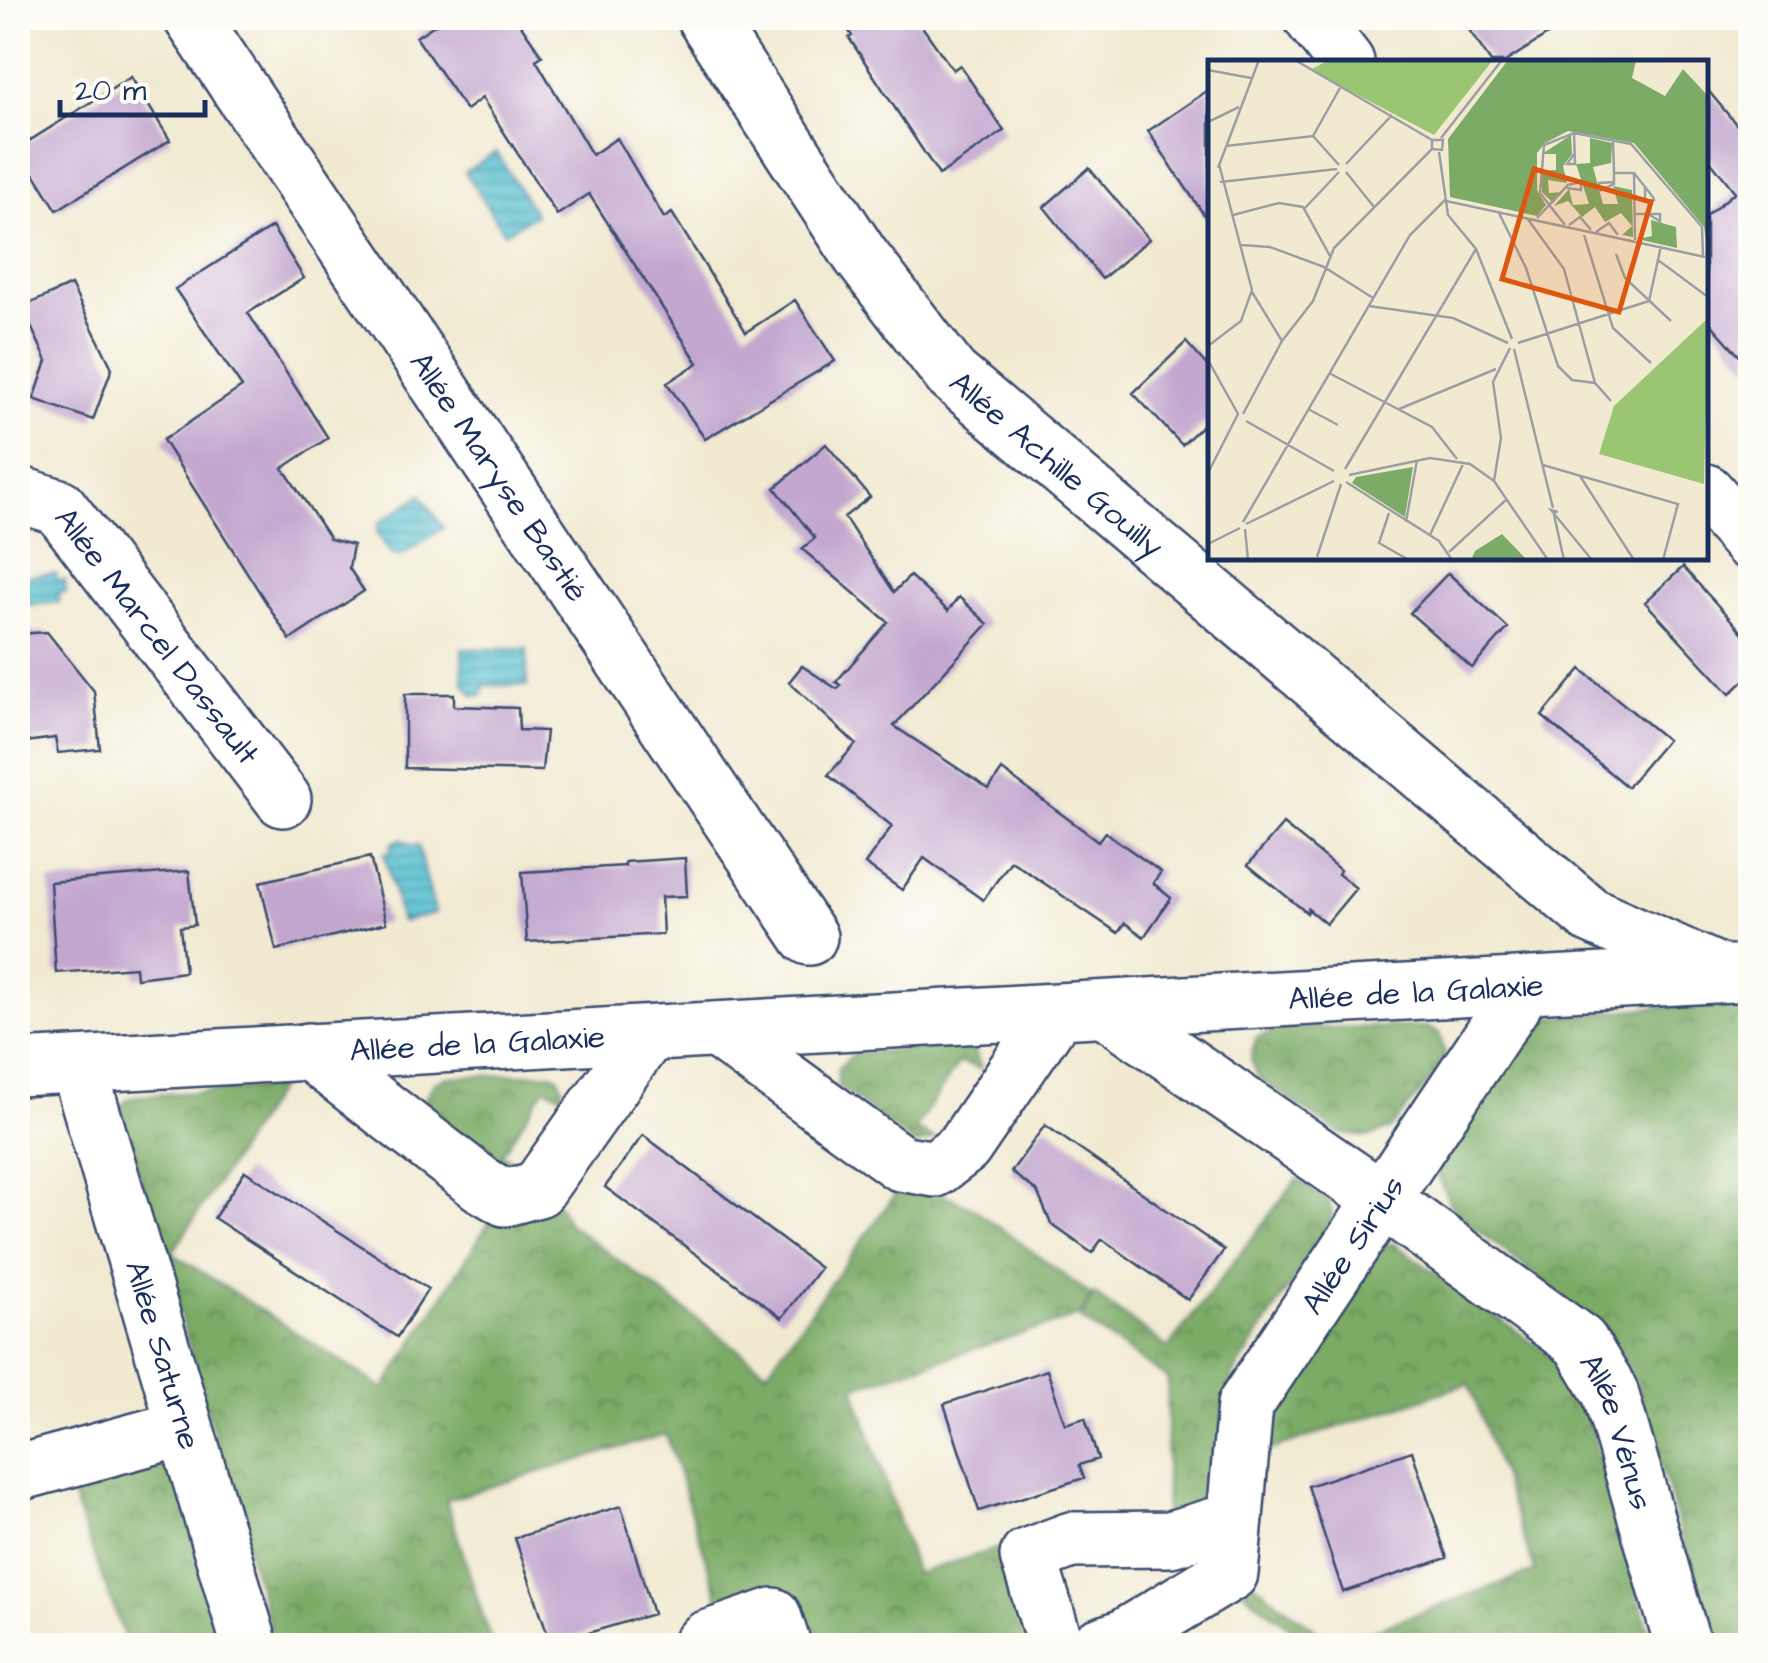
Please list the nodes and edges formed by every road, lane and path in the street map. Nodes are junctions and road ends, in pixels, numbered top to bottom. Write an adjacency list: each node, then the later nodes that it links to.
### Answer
1 (192, 18): 9 (street, Allée Maryse Bastié)
2 (706, 18): 10 (street, Allée Achille Gouilly)
3 (1312, 18): 4 (street)
4 (1344, 60)
5 (18, 494): 8 (street, Allée Marcel Dassault)
6 (1708, 494): 7 (street)
7 (1750, 542)
8 (283, 799)
9 (809, 937)
10 (1739, 974): 11 (street, Allée de la Galaxie)
11 (1525, 986): 12 (street, Allée de la Galaxie); 18 (street, Allée Sirius)
12 (1081, 1010): 13 (street, Allée de la Galaxie); 13 (street); 18 (street)
13 (717, 1030): 14 (street, Allée de la Galaxie)
14 (648, 1034): 15 (street, Allée de la Galaxie); 15 (street, Allée de la Galaxie)
15 (308, 1051): 16 (street, Allée de la Galaxie)
16 (78, 1064): 17 (street, Allée de la Galaxie); 19 (street, Allée Saturne)
17 (18, 1068)
18 (1380, 1198): 21 (street, Allée Sirius); 27 (street, Allée Vénus)
19 (184, 1428): 20 (street); 22 (street, Allée Saturne)
20 (18, 1473)
21 (1232, 1521): 25 (street); 26 (street, Allée Sirius)
22 (250, 1646)
23 (700, 1646): 24 (street)
24 (783, 1646)
25 (1056, 1646)
26 (1100, 1646)
27 (1683, 1646)

